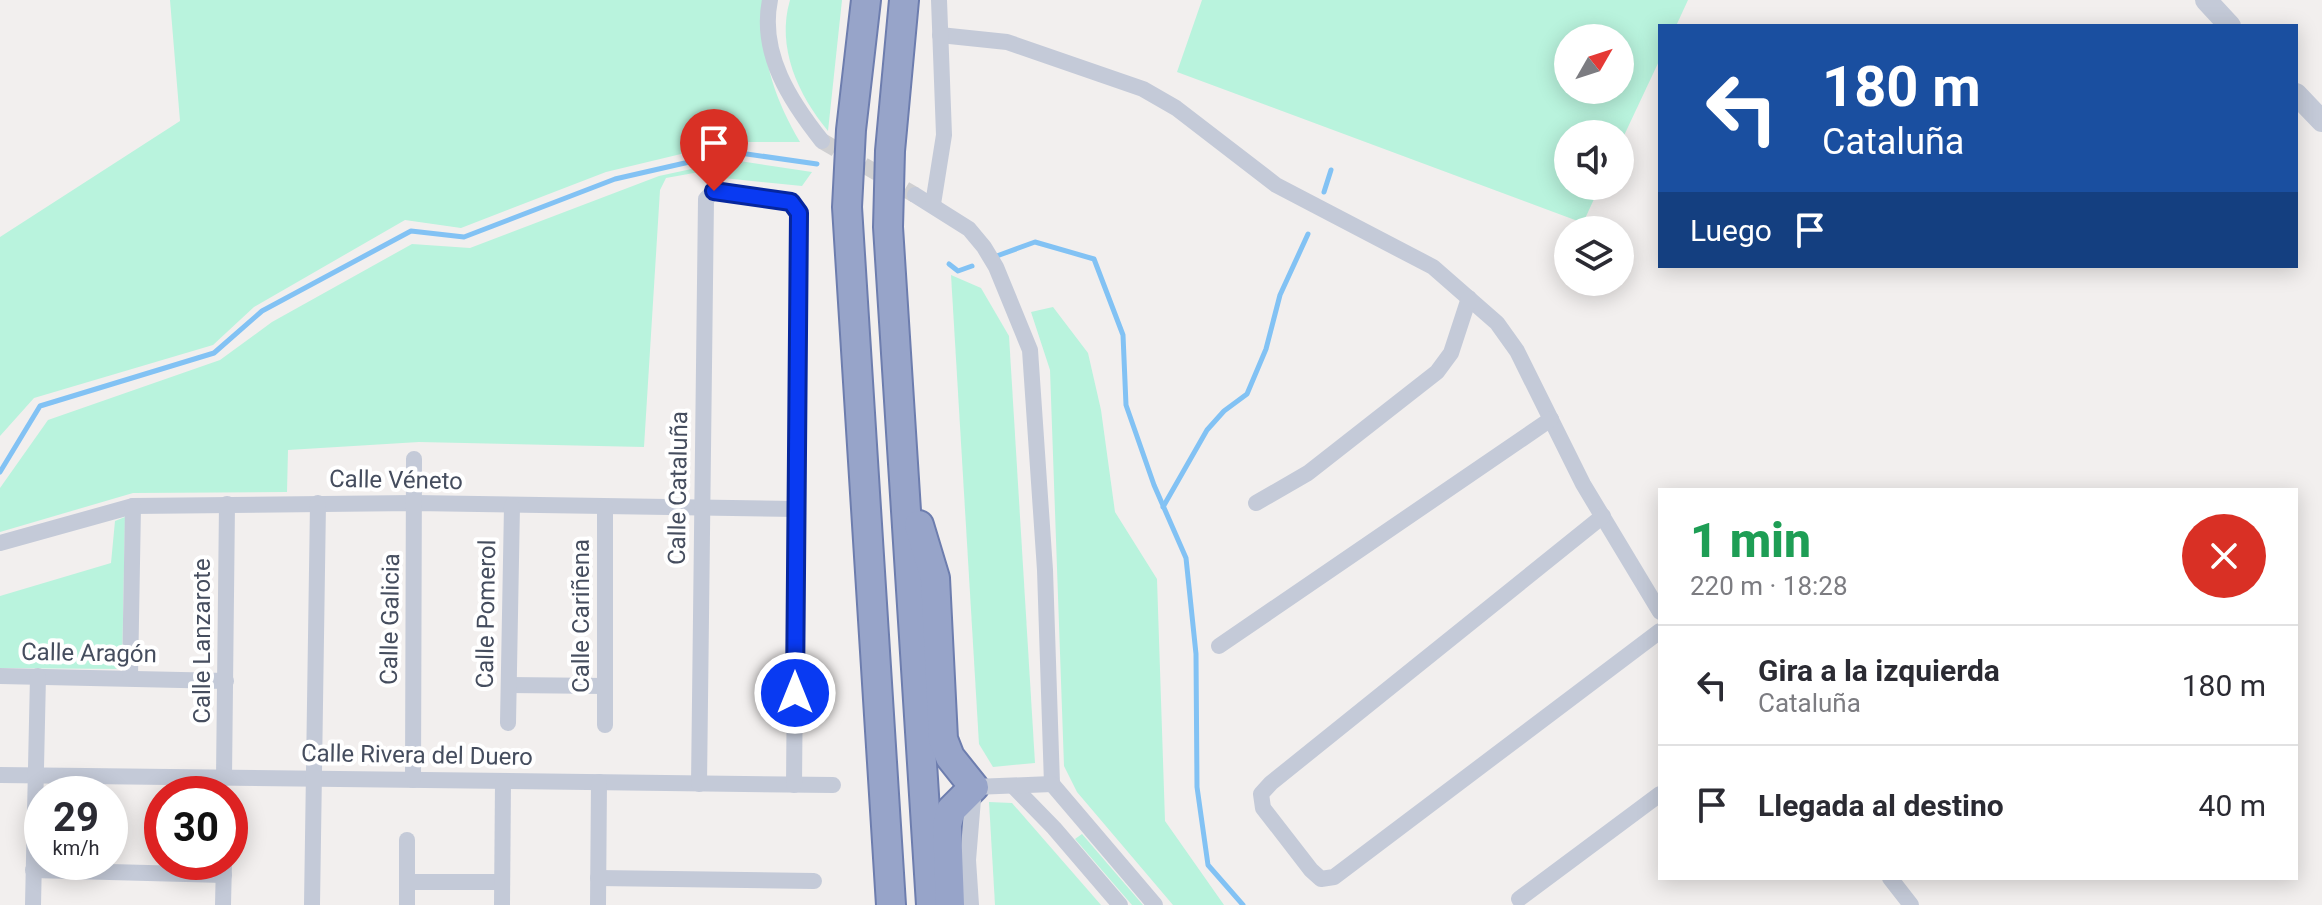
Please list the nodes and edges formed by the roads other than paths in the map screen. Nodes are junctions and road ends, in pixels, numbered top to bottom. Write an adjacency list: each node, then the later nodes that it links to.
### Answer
1 (770, 0): 10 (street)
2 (866, 0): 71 (highway)
3 (904, 0): 16 (highway)
4 (939, 0): 7 (street)
5 (2206, 0): 6 (street)
6 (2228, 24)
7 (940, 35): 12 (street); 13 (street)
8 (2298, 96): 9 (street)
9 (2322, 121)
10 (822, 141)
11 (915, 195): 12 (street)
12 (933, 204): 48 (street)
13 (1469, 298): 14 (street); 19 (street)
14 (1551, 419): 26 (street); 30 (street)
15 (414, 459): 18 (street, Calle Galicia)
16 (905, 474): 51 (highway); 72 (highway)
17 (318, 503): 18 (street, Calle Véneto); 20 (street, Calle Véneto); 42 (street)
18 (415, 503): 22 (street, Calle Véneto); 44 (street, Calle Galicia)
19 (1256, 503)
20 (227, 504): 21 (street, Calle Véneto); 34 (street, Calle Lanzarote)
21 (133, 506): 27 (street, Calle Véneto); 33 (street)
22 (512, 506): 23 (street, Calle Véneto); 35 (street, Calle Pomerol)
23 (605, 507): 24 (street, Calle Véneto); 36 (street, Calle Cariñena)
24 (702, 508): 25 (street, Calle Véneto); 25 (street, Calle Cataluña); 47 (street, Calle Cataluña)
25 (797, 509): 49 (street)
26 (1603, 516): 28 (street); 29 (street)
27 (0, 543)
28 (1658, 609)
29 (1658, 633)
30 (1219, 646)
31 (0, 676): 32 (street, Calle Aragón)
32 (38, 676): 33 (street, Calle Aragón); 40 (street)
33 (130, 677): 34 (street, Calle Aragón)
34 (226, 681): 41 (street, Calle Lanzarote)
35 (509, 685): 36 (street); 37 (street, Calle Pomerol)
36 (605, 686): 38 (street, Calle Cariñena)
37 (508, 723)
38 (605, 725)
39 (0, 775): 40 (street, Calle Rivera del Duero)
40 (33, 776)
41 (224, 776)
42 (316, 777): 43 (street, Calle Rivera del Duero); 44 (street, Calle Rivera del Duero); 67 (street)
43 (248, 778)
44 (413, 780): 45 (street, Calle Rivera del Duero)
45 (503, 781): 46 (street, Calle Rivera del Duero); 63 (street)
46 (599, 782): 47 (street, Calle Rivera del Duero); 57 (street)
47 (699, 784): 49 (street, Calle Rivera del Duero)
48 (1052, 784): 52 (street); 54 (street)
49 (794, 785): 50 (street, Calle Rivera del Duero)
50 (833, 785)
51 (974, 787): 52 (street); 73 (highway); 74 (street)
52 (1014, 787): 55 (street)
53 (1658, 795): 64 (street)
54 (1074, 812): 55 (street); 76 (street)
55 (1054, 828): 75 (street)
56 (407, 840): 62 (street)
57 (598, 878): 61 (street); 70 (street)
58 (33, 880): 65 (street)
59 (224, 880): 66 (street)
60 (1892, 880): 77 (street)
61 (814, 881)
62 (407, 882): 63 (street); 68 (street)
63 (502, 882): 69 (street)
64 (1519, 899)
65 (33, 905)
66 (223, 905)
67 (312, 905)
68 (407, 905)
69 (502, 905)
70 (598, 905)
71 (891, 905)
72 (931, 905)
73 (950, 905)
74 (971, 905)
75 (1120, 905)
76 (1155, 905)
77 (1911, 905)

